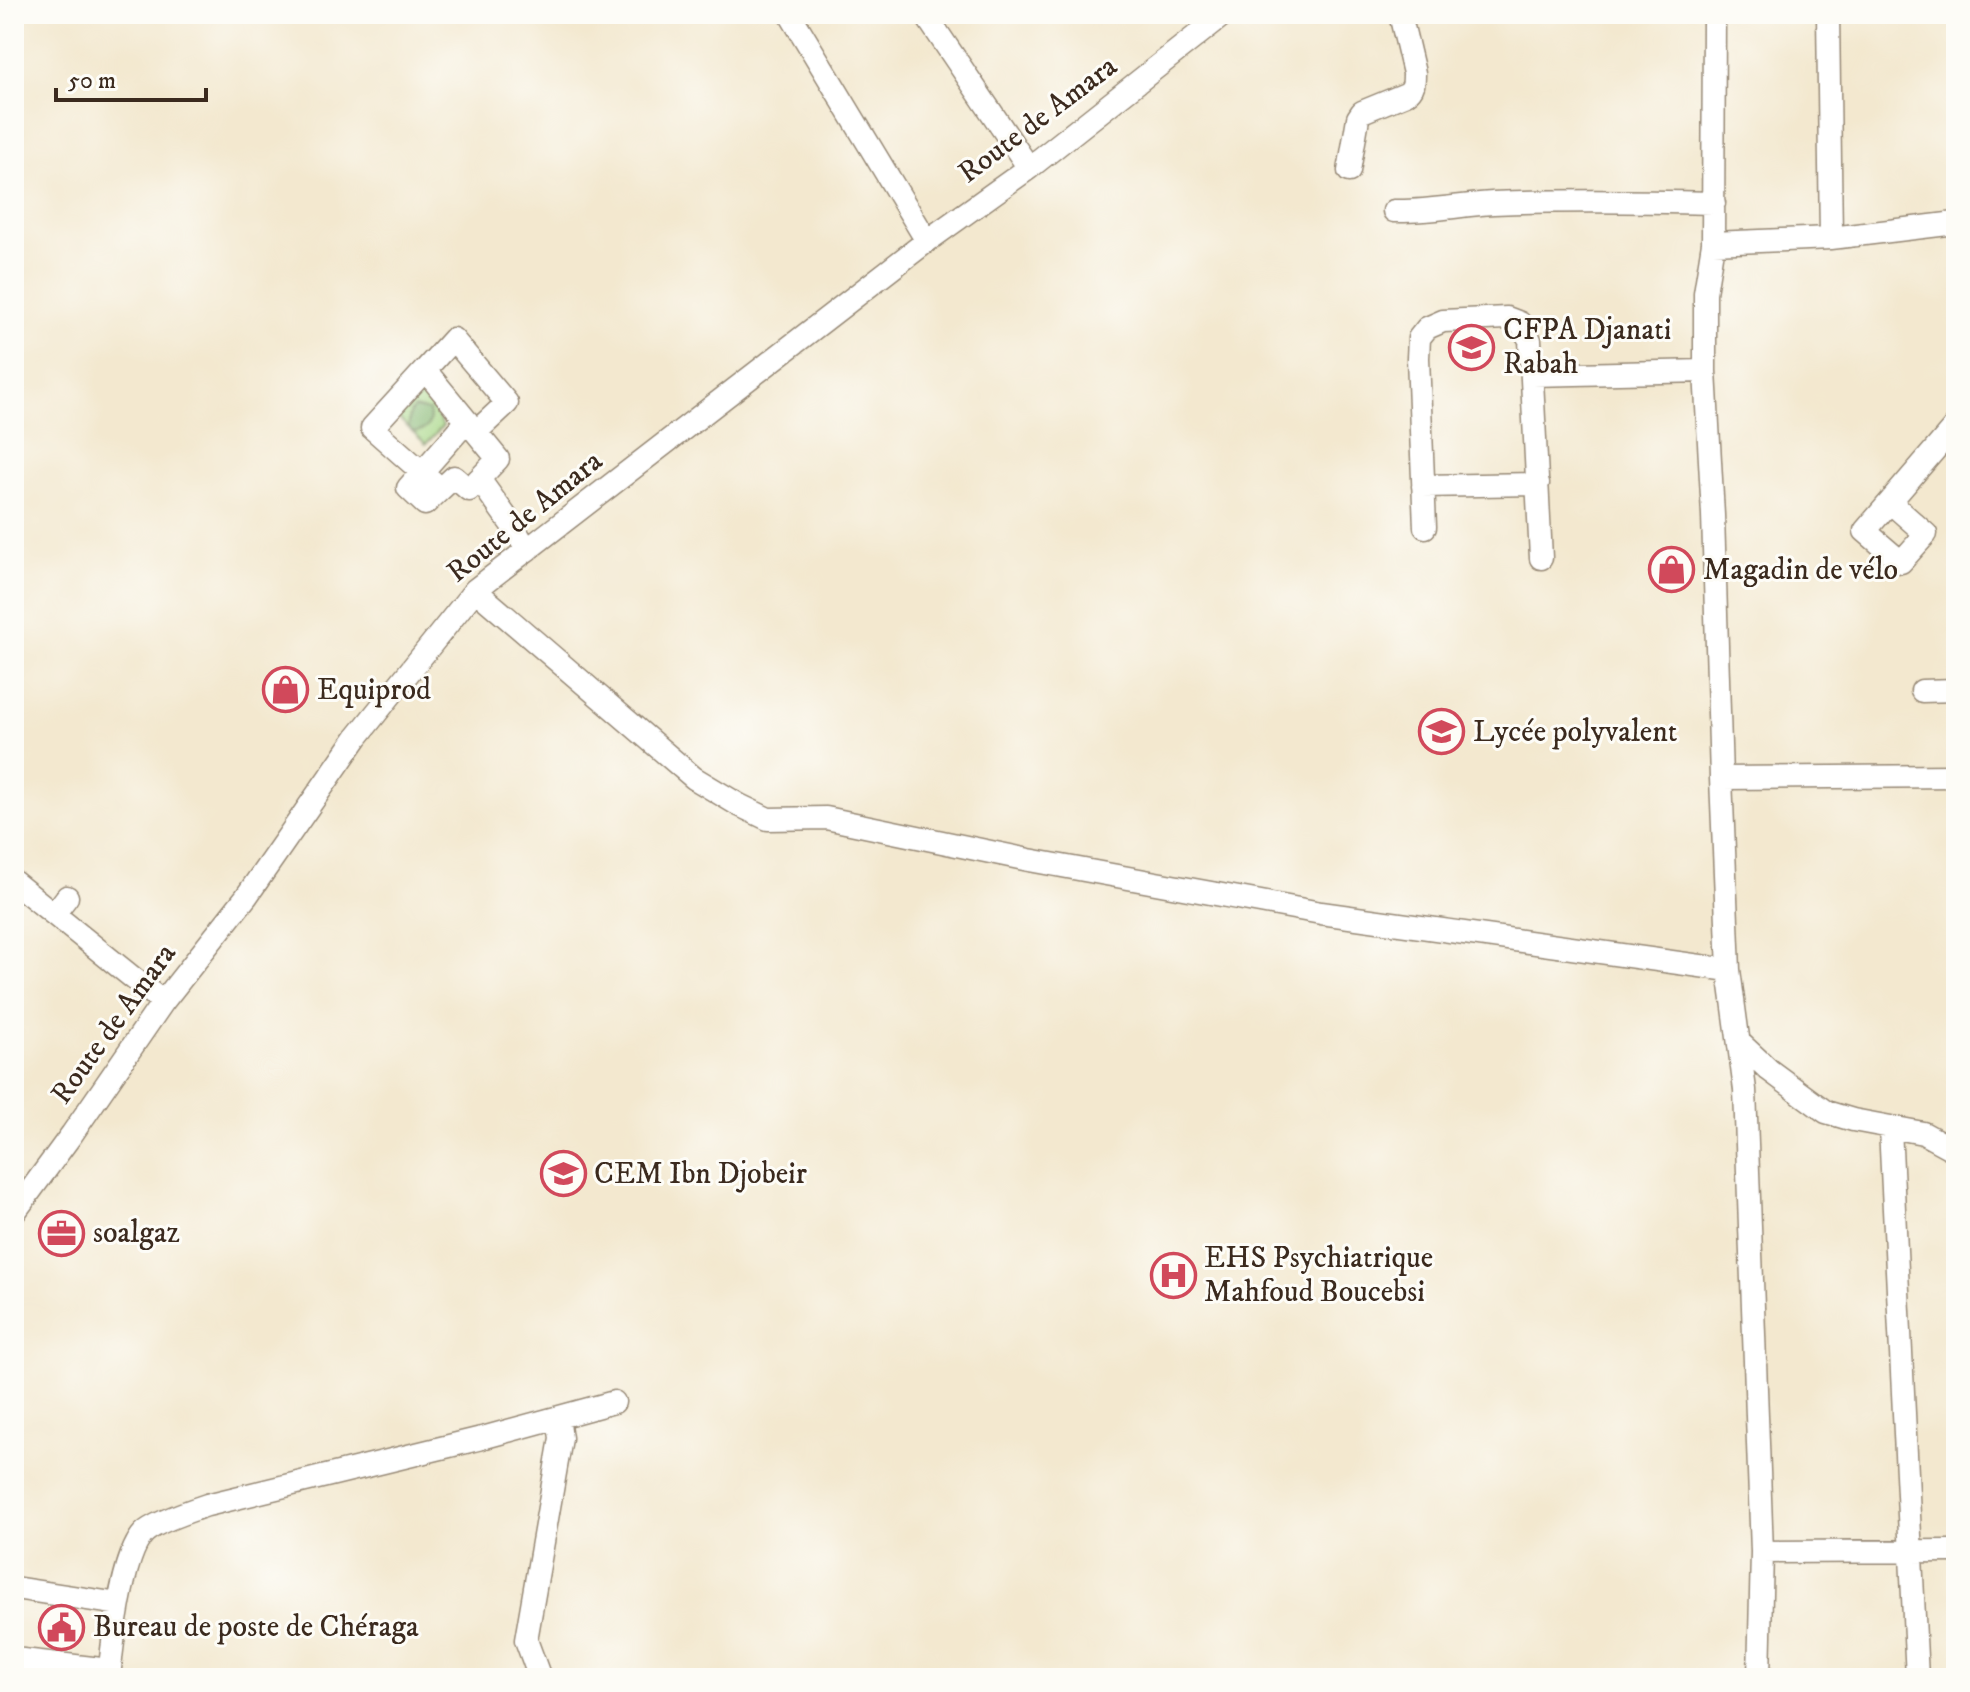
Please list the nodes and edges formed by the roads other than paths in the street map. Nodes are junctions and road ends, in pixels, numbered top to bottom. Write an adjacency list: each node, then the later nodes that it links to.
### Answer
1 (790, 14): 13 (street)
2 (925, 14): 7 (street)
3 (1224, 14): 7 (street, Route de Amara)
4 (1400, 14): 8 (street)
5 (1714, 14): 9 (street)
6 (1828, 14): 12 (street)
7 (1029, 168): 13 (street, Route de Amara)
8 (1349, 171)
9 (1714, 203): 10 (street); 14 (street)
10 (1394, 211)
11 (1956, 223): 12 (street)
12 (1831, 238): 14 (street)
13 (927, 241): 26 (street, Route de Amara)
14 (1713, 243): 16 (street)
15 (425, 370): 19 (street); 19 (street); 20 (street)
16 (1705, 371): 17 (street); 32 (street)
17 (1532, 375): 22 (street); 23 (street)
18 (1956, 425): 24 (street)
19 (472, 426): 20 (street); 21 (street)
20 (422, 472): 21 (street)
21 (479, 479): 26 (street)
22 (1538, 484): 23 (street); 27 (street)
23 (1423, 486): 25 (street)
24 (1891, 503)
25 (1425, 527)
26 (527, 550): 28 (street, Route de Amara)
27 (1541, 558)
28 (475, 590): 34 (street); 35 (street, Route de Amara)
29 (1956, 690): 30 (street)
30 (1922, 691)
31 (1956, 776): 32 (street)
32 (1721, 778): 34 (street)
33 (14, 882): 35 (street)
34 (1729, 970): 36 (street)
35 (163, 1002): 39 (street, Route de Amara)
36 (1739, 1042): 37 (street); 43 (street)
37 (1890, 1128): 38 (street); 44 (street)
38 (1956, 1151)
39 (14, 1213)
40 (614, 1402): 41 (street)
41 (558, 1418): 46 (street); 50 (street)
42 (1956, 1551): 44 (street)
43 (1762, 1552): 44 (street); 51 (street)
44 (1911, 1552): 52 (street)
45 (14, 1588): 46 (street)
46 (119, 1604): 49 (street)
47 (14, 1659): 48 (street)
48 (46, 1671): 49 (street)
49 (109, 1674)
50 (540, 1678)
51 (1759, 1678)
52 (1917, 1678)

